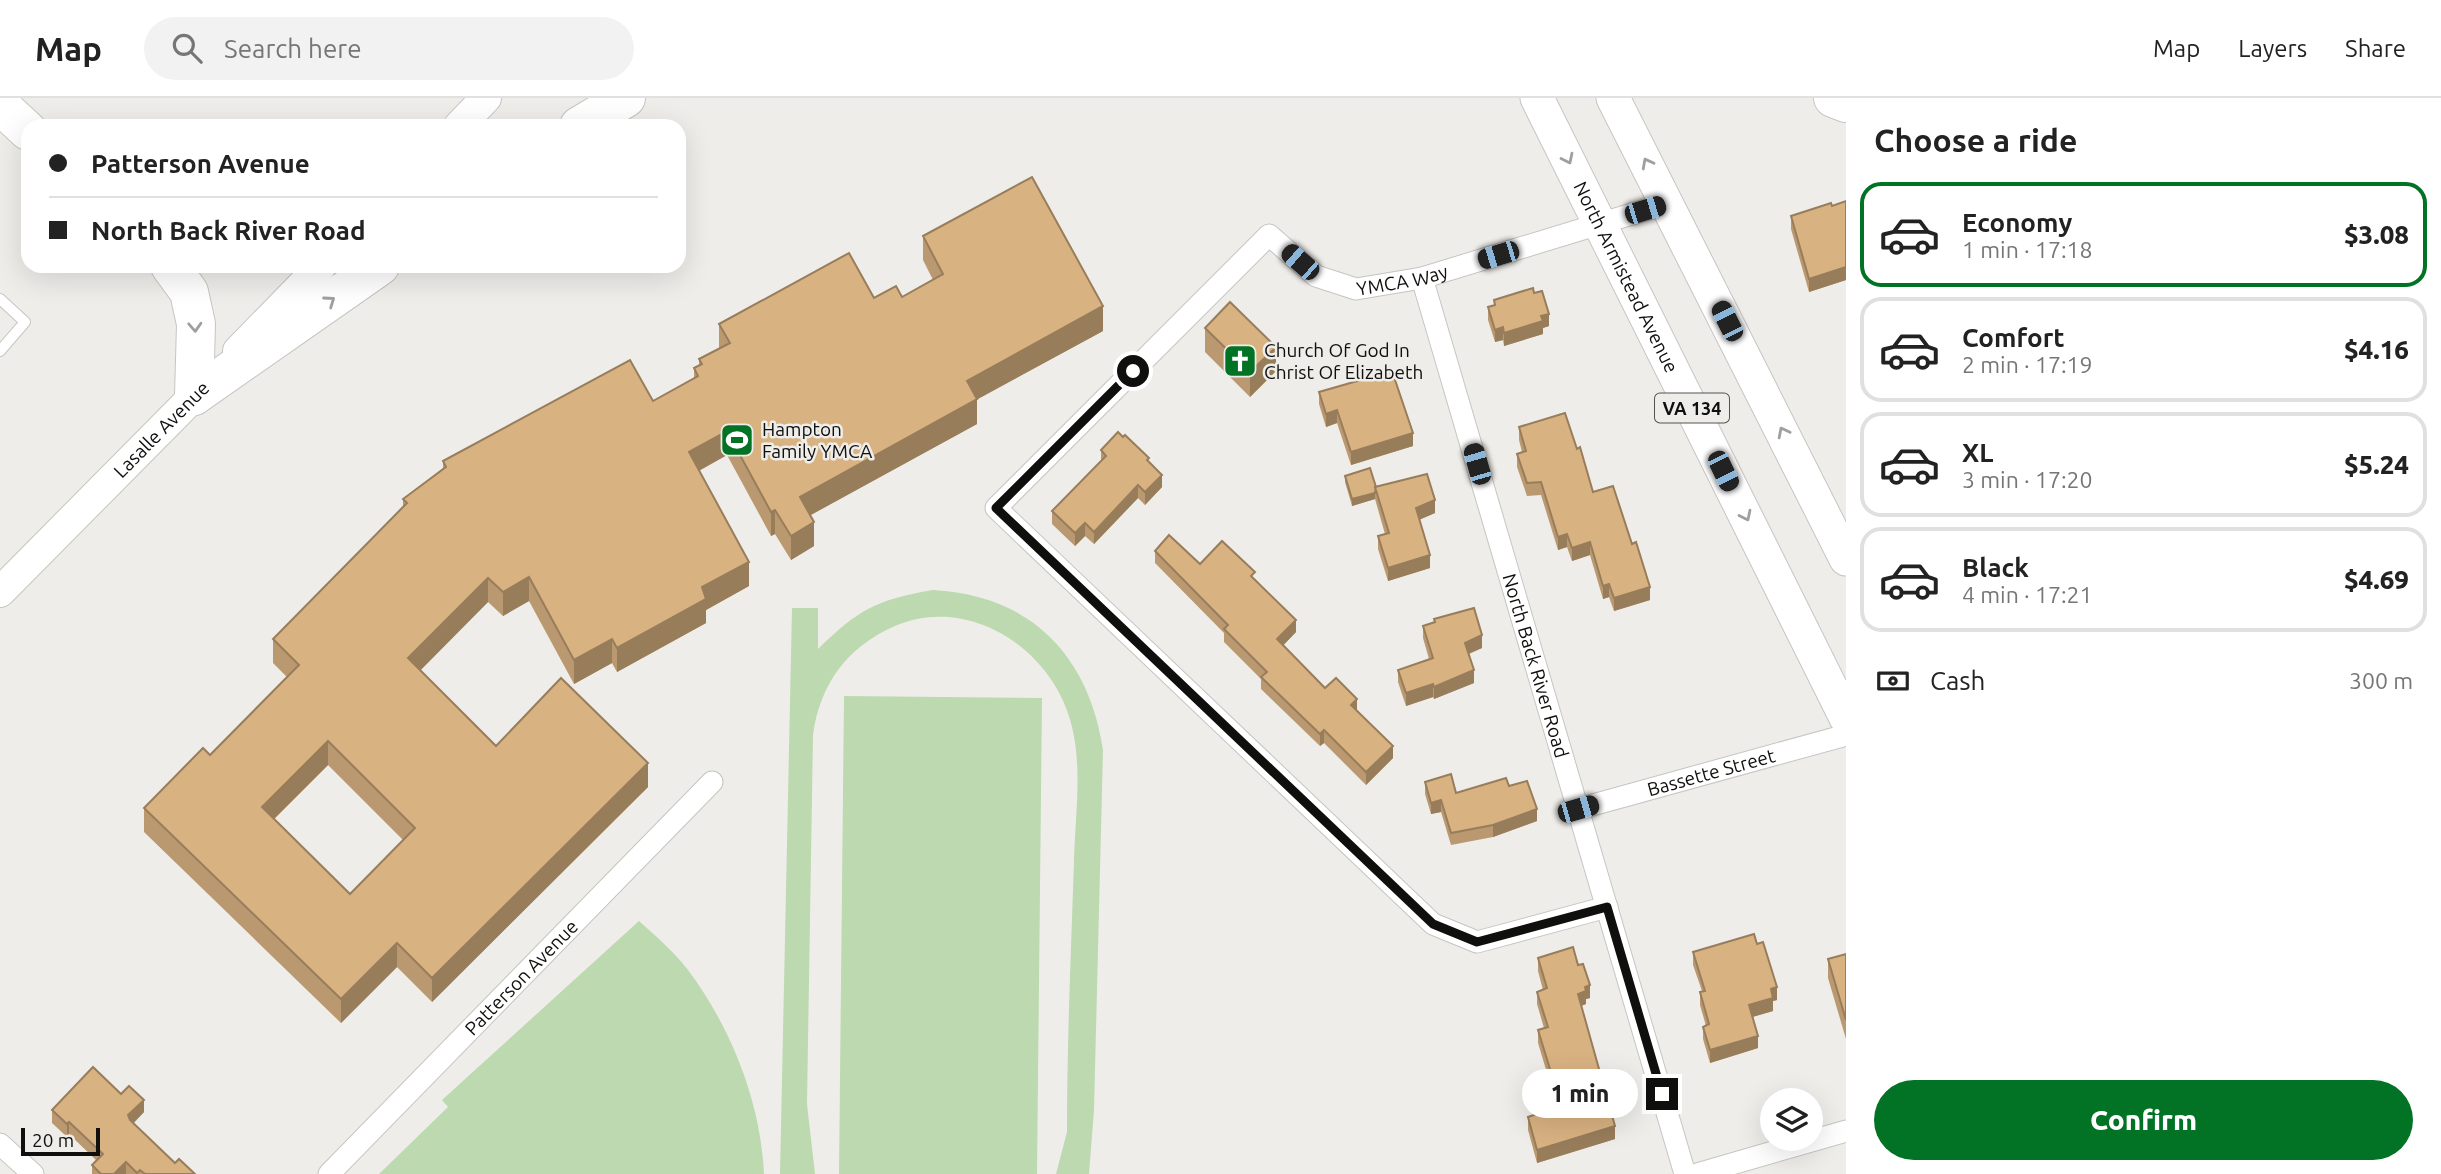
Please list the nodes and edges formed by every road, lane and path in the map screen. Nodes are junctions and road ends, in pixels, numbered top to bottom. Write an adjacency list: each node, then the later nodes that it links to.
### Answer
1 (486, 98): 8 (main road)
2 (626, 98): 9 (highway)
3 (1537, 98): 12 (main road, North Armistead Avenue / VA 134, one-way to 12)
4 (1613, 98): 11 (main road, one-way to 4)
5 (1833, 98): 6 (highway)
6 (1846, 103)
7 (0, 106): 10 (highway)
8 (466, 119)
9 (591, 119)
10 (21, 125)
11 (1668, 203): 12 (street, YMCA Way); 20 (main road, one-way to 11)
12 (1600, 224): 16 (street, YMCA Way); 22 (main road, North Armistead Avenue / VA 134, one-way to 22)
13 (175, 273): 19 (highway, one-way to 19)
14 (314, 273): 19 (main road, Lasalle Avenue)
15 (370, 273): 19 (highway, one-way to 15)
16 (1422, 278): 25 (street, North Back River Road); 26 (street, YMCA Way)
17 (0, 299): 18 (lane)
18 (0, 351)
19 (194, 396): 21 (main road, Lasalle Avenue)
20 (1846, 559)
21 (0, 592)
22 (1846, 718)
23 (1846, 735): 25 (street, Bassette Street)
24 (712, 782): 30 (street, Patterson Avenue)
25 (1578, 809): 26 (street, North Back River Road)
26 (1607, 907): 31 (street, North Back River Road)
27 (1846, 1131): 32 (street)
28 (0, 1144): 29 (street)
29 (33, 1174)
30 (329, 1174)
31 (1685, 1174)
32 (1697, 1174)

